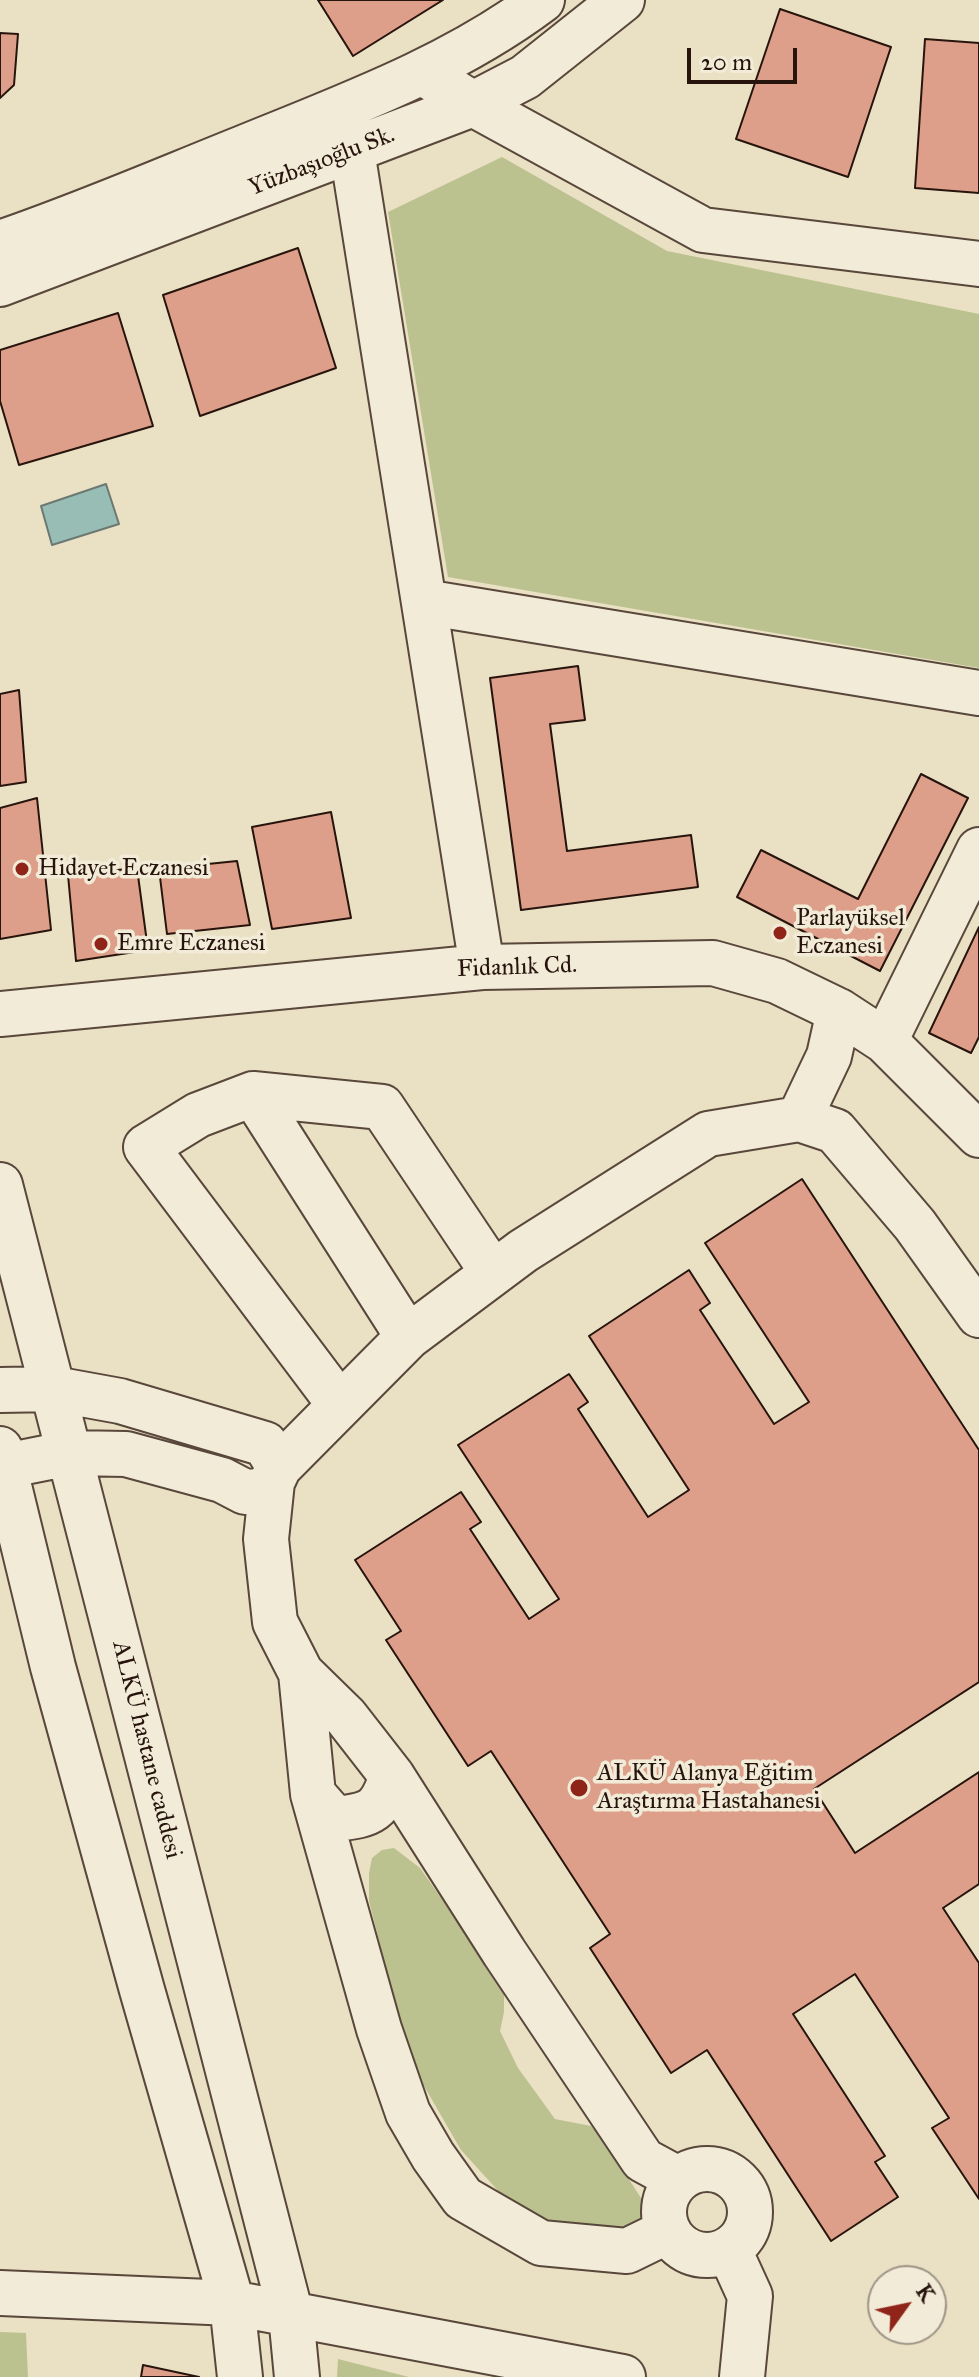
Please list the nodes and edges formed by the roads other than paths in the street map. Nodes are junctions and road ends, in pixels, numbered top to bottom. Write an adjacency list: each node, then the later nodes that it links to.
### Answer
1 (542, 0): 3 (street, Yüzbaşıoğlu Sk.)
2 (622, 0): 4 (street, Yüzbaşıoğlu Sk.)
3 (422, 72): 4 (street); 5 (street, Yüzbaşıoğlu Sk.)
4 (473, 104): 6 (street, Yüzbaşıoğlu Sk.); 8 (street)
5 (325, 115): 6 (street); 7 (street, Yüzbaşıoğlu Sk.)
6 (352, 151): 9 (street, Yüzbaşıoğlu Sk.); 10 (street)
7 (0, 243)
8 (979, 264)
9 (0, 284)
10 (424, 602): 11 (street); 13 (street)
11 (979, 693)
12 (979, 850): 16 (street)
13 (482, 967): 14 (street, Fidanlık Cd.); 15 (street, Fidanlık Cd.)
14 (839, 1011): 16 (street, Fidanlık Cd.); 18 (street)
15 (0, 1014)
16 (885, 1041): 19 (street, Fidanlık Cd.)
17 (253, 1094): 21 (street); 23 (street); 26 (street)
18 (799, 1119): 21 (street); 22 (street)
19 (979, 1135)
20 (0, 1185): 24 (street, ALKÜ hastane caddesi)
21 (493, 1273): 23 (street)
22 (979, 1315)
23 (408, 1337): 26 (street)
24 (54, 1389): 25 (street); 27 (street, ALKÜ hastane caddesi); 29 (street)
25 (0, 1390)
26 (340, 1405): 29 (street)
27 (70, 1453): 28 (street); 29 (street); 38 (street, ALKÜ hastane caddesi)
28 (3, 1457): 37 (street)
29 (276, 1475): 30 (street)
30 (301, 1673): 31 (street); 32 (street)
31 (392, 1776): 32 (street); 33 (street)
32 (313, 1794): 34 (street)
33 (678, 2179): 34 (street); 35 (street)
34 (668, 2231): 35 (street)
35 (729, 2250): 42 (street)
36 (0, 2293): 37 (street)
37 (232, 2303): 38 (street); 39 (street)
38 (291, 2315): 40 (street, ALKÜ hastane caddesi); 41 (street)
39 (240, 2377)
40 (297, 2377)
41 (623, 2377)
42 (742, 2377)

